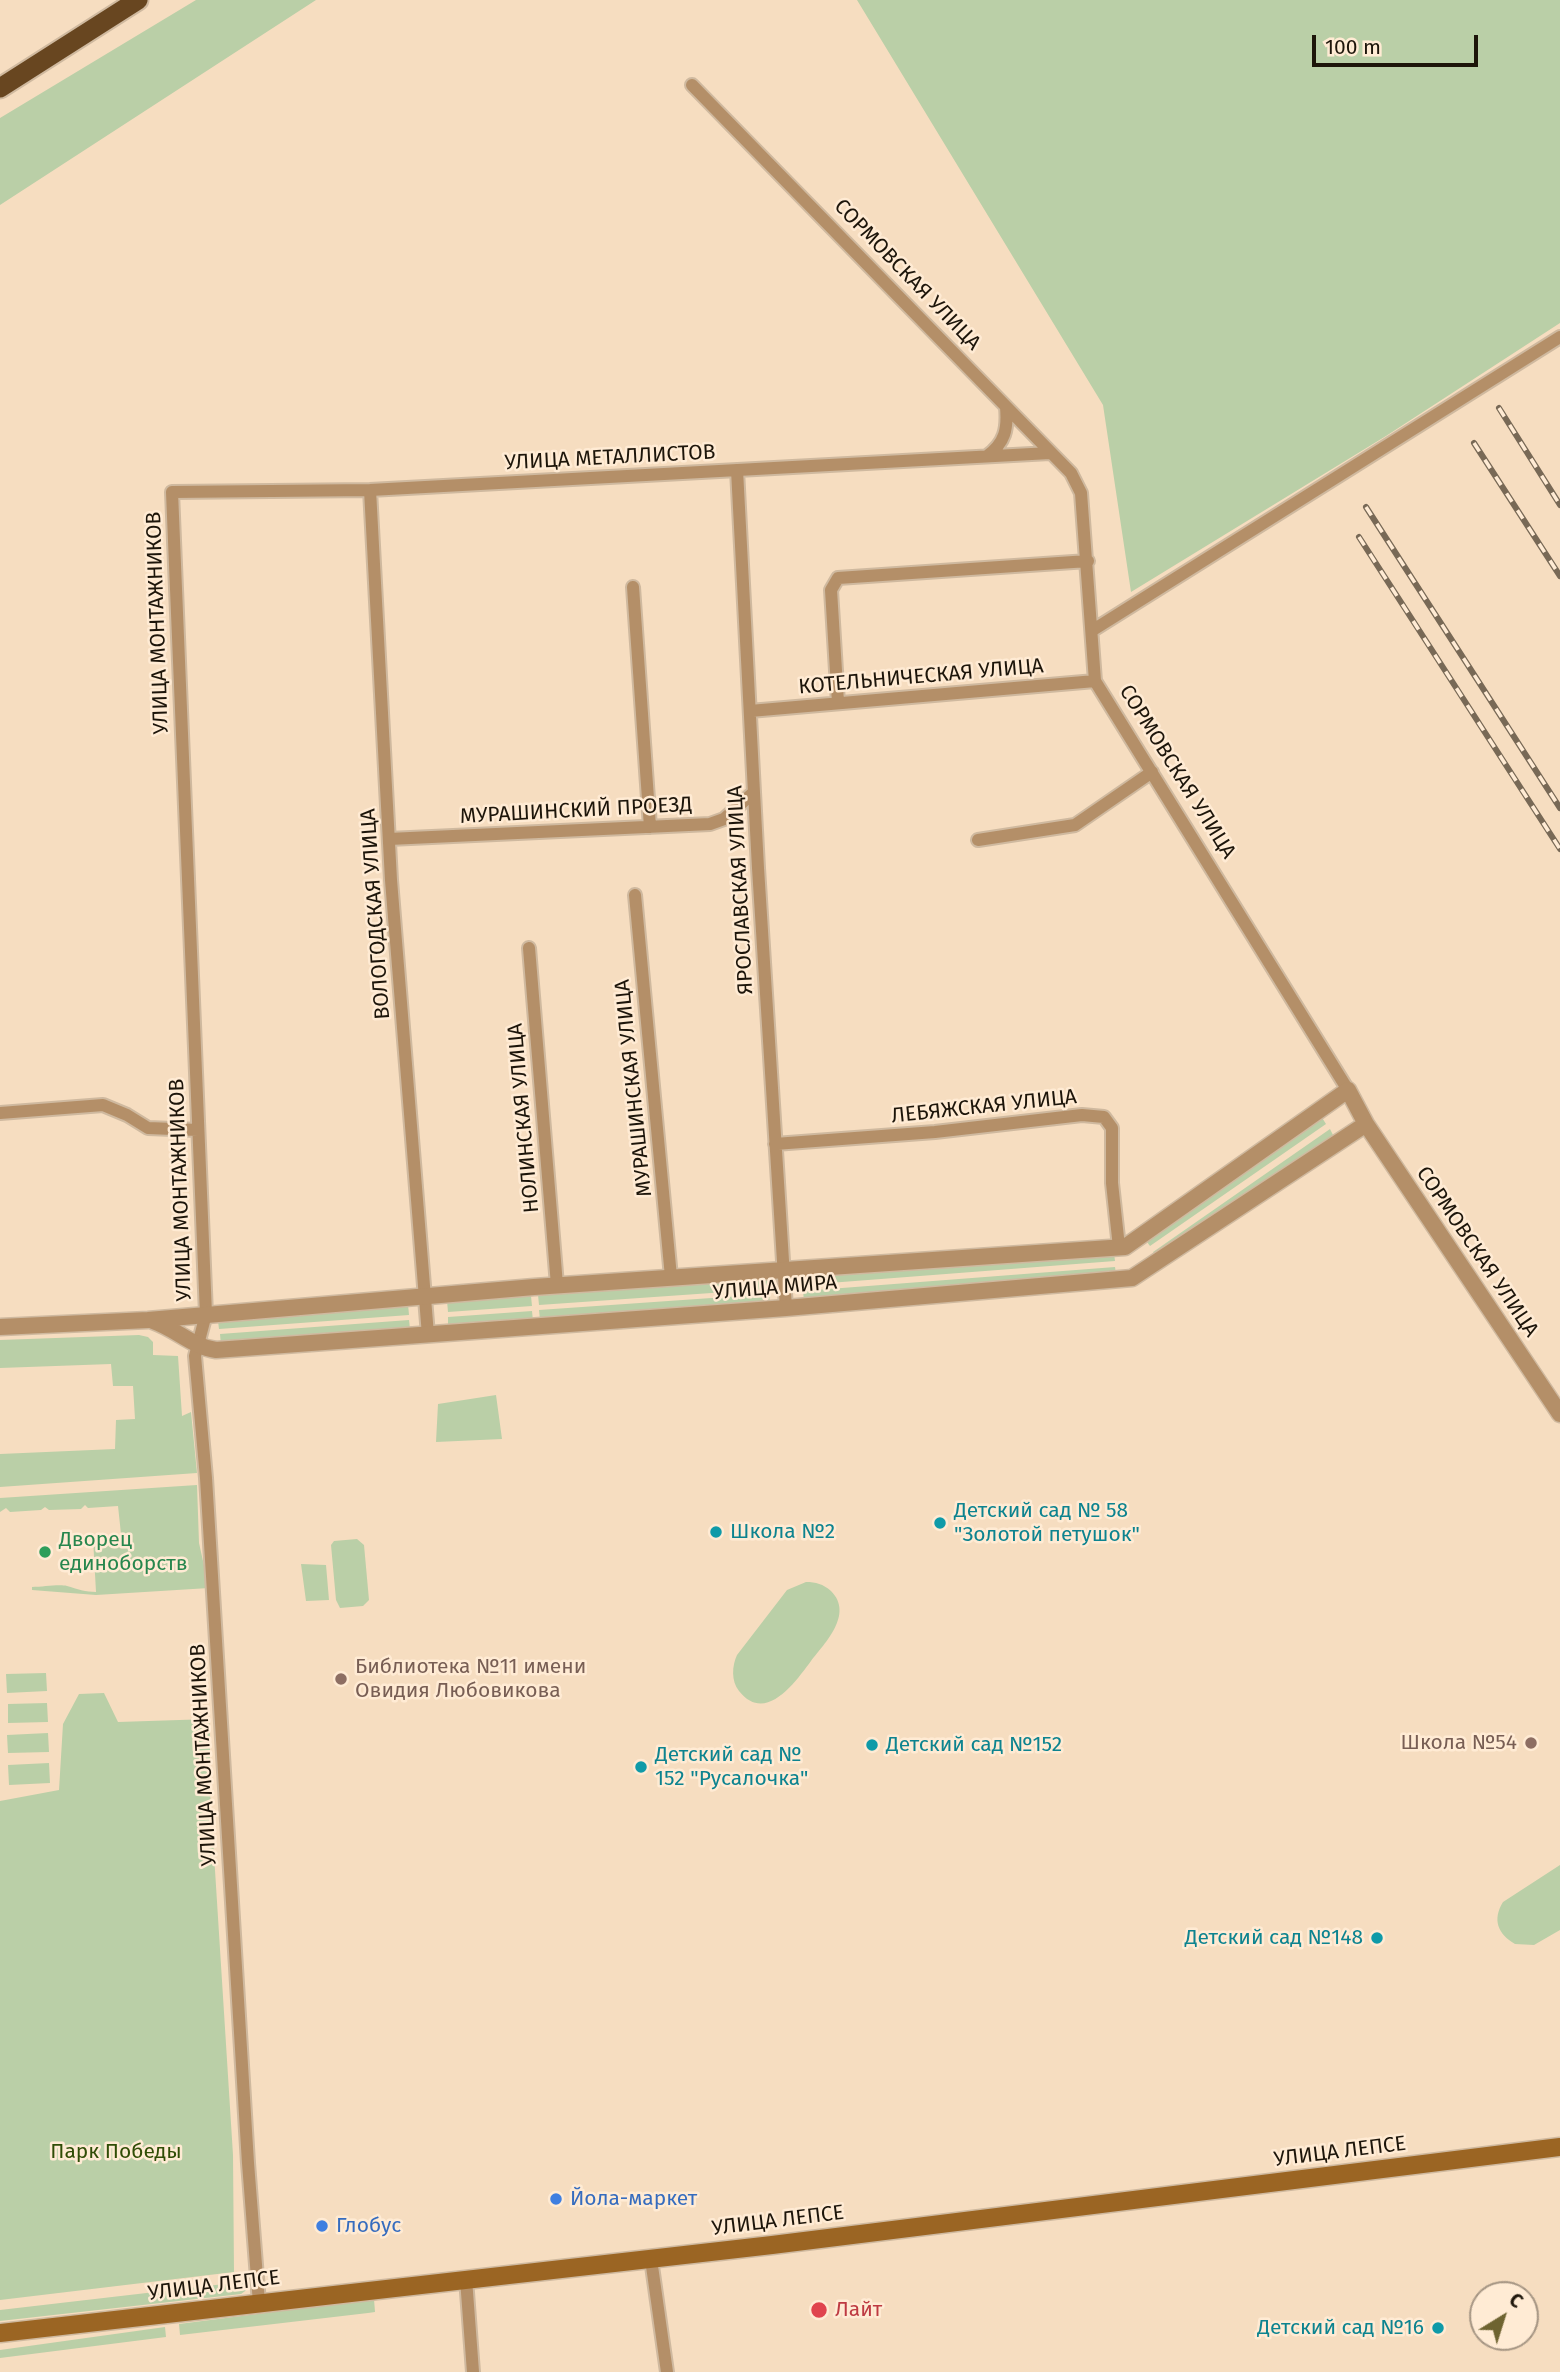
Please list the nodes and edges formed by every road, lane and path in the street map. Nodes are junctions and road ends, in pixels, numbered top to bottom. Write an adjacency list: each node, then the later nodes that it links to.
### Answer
1 (138, 0): 3 (highway)
2 (692, 85): 5 (street, СОРМОВСКАЯ УЛИЦА)
3 (1, 86)
4 (1560, 337): 13 (street)
5 (1006, 407): 6 (street, СОРМОВСКАЯ УЛИЦА); 7 (street)
6 (1050, 453): 7 (street, УЛИЦА МЕТАЛЛИСТОВ); 11 (street, СОРМОВСКАЯ УЛИЦА)
7 (987, 456): 8 (street, УЛИЦА МЕТАЛЛИСТОВ)
8 (737, 470): 9 (street, УЛИЦА МЕТАЛЛИСТОВ); 16 (street, ЯРОСЛАВСКАЯ УЛИЦА)
9 (370, 490): 10 (street, УЛИЦА МЕТАЛЛИСТОВ); 20 (street, ВОЛОГОДСКАЯ УЛИЦА)
10 (172, 492): 27 (street, УЛИЦА МОНТАЖНИКОВ)
11 (1088, 561): 13 (street, СОРМОВСКАЯ УЛИЦА); 15 (street)
12 (633, 587): 19 (street)
13 (1093, 630): 14 (street, СОРМОВСКАЯ УЛИЦА)
14 (1095, 681): 15 (street, КОТЕЛЬНИЧЕСКАЯ УЛИЦА); 17 (street, СОРМОВСКАЯ УЛИЦА)
15 (838, 703): 16 (street, КОТЕЛЬНИЧЕСКАЯ УЛИЦА)
16 (750, 711): 18 (street, ЯРОСЛАВСКАЯ УЛИЦА)
17 (1152, 772): 21 (street); 24 (street, СОРМОВСКАЯ УЛИЦА)
18 (754, 792): 19 (street, МУРАШИНСКИЙ ПРОЕЗД); 28 (street, ЯРОСЛАВСКАЯ УЛИЦА)
19 (650, 827): 20 (street, МУРАШИНСКИЙ ПРОЕЗД)
20 (389, 839): 33 (street, ВОЛОГОДСКАЯ УЛИЦА)
21 (978, 840)
22 (635, 895): 31 (street, МУРАШИНСКАЯ УЛИЦА)
23 (528, 948): 32 (street, НОЛИНСКАЯ УЛИЦА)
24 (1349, 1090): 26 (street, СОРМОВСКАЯ УЛИЦА); 29 (street, УЛИЦА МИРА)
25 (0, 1113): 27 (street)
26 (1366, 1124): 34 (street, УЛИЦА МИРА); 40 (street, СОРМОВСКАЯ УЛИЦА)
27 (198, 1130): 35 (street, УЛИЦА МОНТАЖНИКОВ)
28 (775, 1144): 29 (street, ЛЕБЯЖСКАЯ УЛИЦА); 30 (street, ЯРОСЛАВСКАЯ УЛИЦА)
29 (1119, 1247): 30 (street, УЛИЦА МИРА)
30 (783, 1270): 31 (street, УЛИЦА МИРА); 34 (street, ЯРОСЛАВСКАЯ УЛИЦА)
31 (671, 1277): 32 (street, УЛИЦА МИРА)
32 (557, 1285): 33 (street, УЛИЦА МИРА)
33 (424, 1296): 35 (street, УЛИЦА МИРА); 38 (street, ВОЛОГОДСКАЯ УЛИЦА)
34 (786, 1308): 38 (street, УЛИЦА МИРА)
35 (206, 1314): 36 (street, УЛИЦА МИРА); 39 (street, УЛИЦА МОНТАЖНИКОВ)
36 (148, 1320): 37 (street, УЛИЦА МИРА); 39 (street, УЛИЦА МИРА)
37 (0, 1327)
38 (428, 1335): 39 (street, УЛИЦА МИРА)
39 (196, 1345): 44 (street, УЛИЦА МОНТАЖНИКОВ)
40 (1560, 1414)
41 (1560, 2147): 42 (main road, УЛИЦА ЛЕПСЕ)
42 (651, 2259): 43 (main road, УЛИЦА ЛЕПСЕ); 47 (street)
43 (466, 2279): 44 (main road, УЛИЦА ЛЕПСЕ); 46 (street)
44 (259, 2303): 45 (main road, УЛИЦА ЛЕПСЕ)
45 (0, 2333)
46 (474, 2372)
47 (667, 2372)

